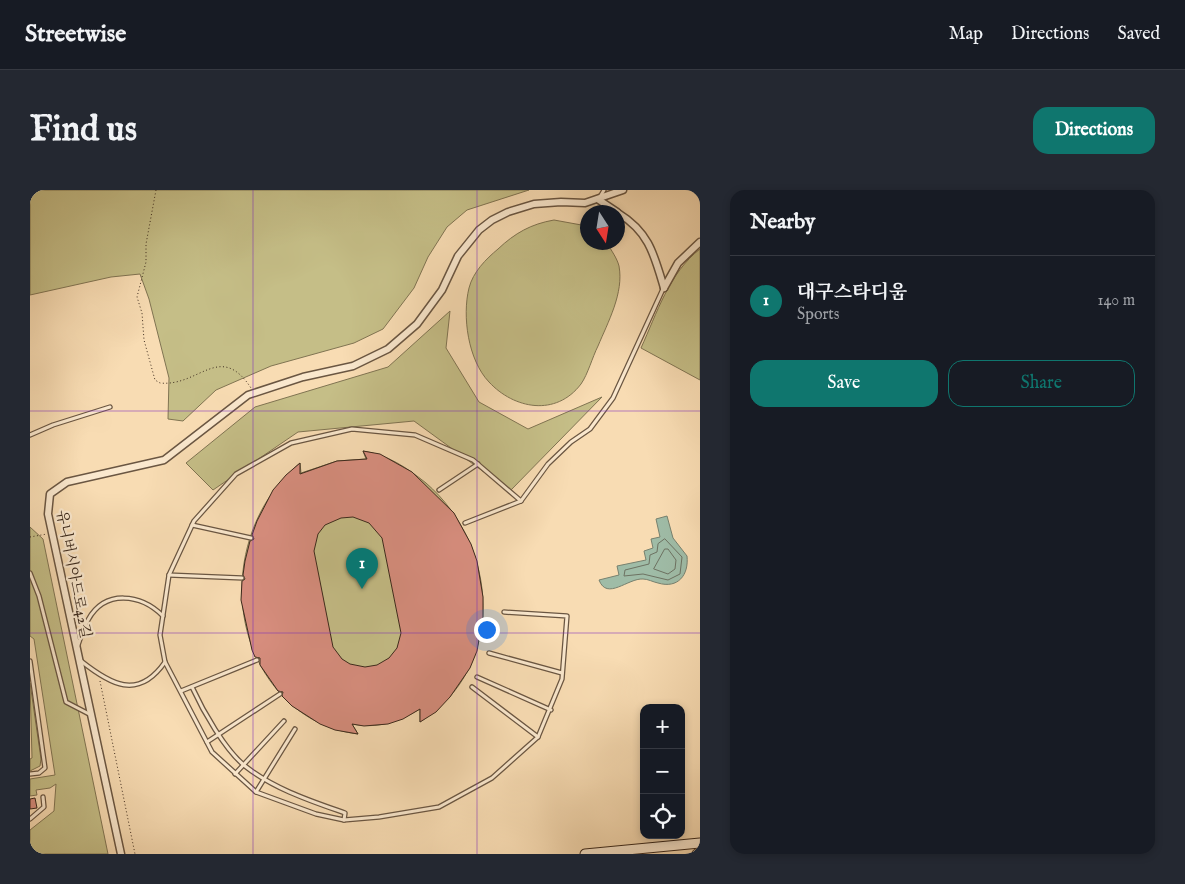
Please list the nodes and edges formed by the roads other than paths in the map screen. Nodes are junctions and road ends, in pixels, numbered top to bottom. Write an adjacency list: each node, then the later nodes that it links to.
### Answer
1 (604, 190): 3 (lane)
2 (623, 190): 3 (street, 유니버시아드로42길)
3 (599, 200): 4 (street); 21 (street, 유니버시아드로42길)
4 (606, 205)
5 (625, 218): 7 (street)
6 (700, 242): 7 (street)
7 (664, 288): 12 (lane)
8 (110, 407): 9 (lane)
9 (30, 435)
10 (478, 464): 11 (lane); 12 (lane); 14 (lane)
11 (439, 490)
12 (521, 501): 13 (lane)
13 (465, 523)
14 (192, 525): 15 (lane); 17 (lane)
15 (251, 538)
16 (30, 573): 34 (lane)
17 (169, 575): 18 (lane); 20 (lane)
18 (242, 578)
19 (504, 612): 27 (lane)
20 (163, 616): 21 (lane); 26 (lane)
21 (76, 650): 23 (street, 유니버시아드로42길)
22 (488, 653): 27 (lane)
23 (78, 659): 26 (lane); 34 (street, 유니버시아드로42길)
24 (257, 660): 29 (lane)
25 (30, 661): 41 (lane)
26 (165, 662): 31 (lane)
27 (562, 673): 33 (lane)
28 (477, 677): 33 (lane)
29 (192, 687): 31 (lane); 37 (lane)
30 (472, 687): 38 (lane)
31 (182, 691): 39 (lane)
32 (280, 694): 37 (lane)
33 (551, 710): 38 (lane)
34 (91, 716): 49 (street, 유니버시아드로42길)
35 (284, 721): 40 (lane)
36 (295, 729): 43 (lane)
37 (220, 735): 39 (lane); 40 (lane)
38 (538, 737): 47 (lane)
39 (207, 742): 42 (lane)
40 (244, 765): 42 (lane); 43 (lane)
41 (30, 774)
42 (235, 774): 44 (lane)
43 (265, 780): 44 (lane); 47 (lane)
44 (256, 792): 47 (lane)
45 (43, 797): 46 (lane)
46 (30, 819)
47 (344, 820)
48 (700, 843): 50 (main road)
49 (121, 854)
50 (585, 854)

